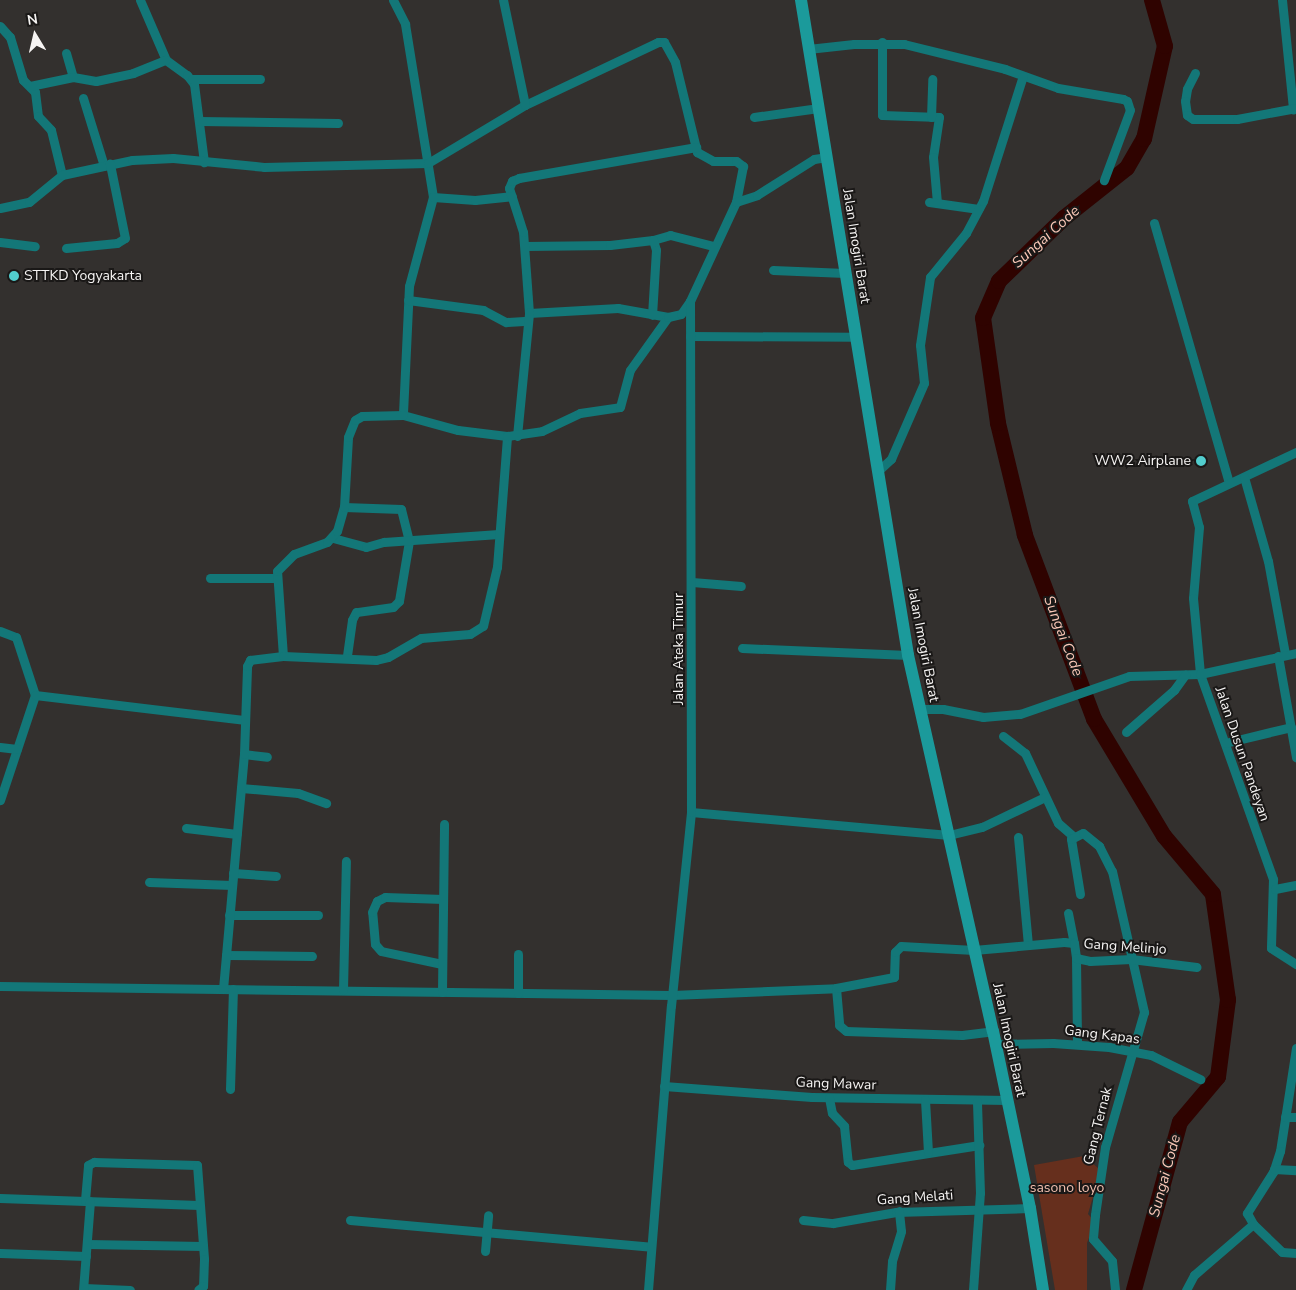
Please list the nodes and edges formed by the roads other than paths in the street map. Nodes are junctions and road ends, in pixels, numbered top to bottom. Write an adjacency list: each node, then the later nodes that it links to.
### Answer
1 (140, 0): 10 (street)
2 (392, 0): 29 (street)
3 (503, 0): 19 (street)
4 (800, 0): 8 (main road, Jalan Imogiri Barat)
5 (1282, 0): 21 (street)
6 (0, 26): 17 (street)
7 (882, 42): 8 (street); 12 (street); 23 (street)
8 (808, 49): 20 (main road, Jalan Imogiri Barat)
9 (66, 52): 13 (street)
10 (166, 60): 13 (street); 14 (street)
11 (1195, 72): 21 (street)
12 (1023, 76): 32 (street); 37 (street)
13 (73, 77): 17 (street)
14 (192, 79): 15 (street); 24 (street)
15 (260, 79)
16 (932, 79): 23 (street)
17 (30, 86): 31 (street)
18 (83, 98): 30 (street)
19 (525, 105): 26 (street); 29 (street)
20 (818, 108): 22 (street); 27 (main road, Jalan Imogiri Barat)
21 (1295, 108)
22 (754, 117)
23 (931, 117): 37 (street)
24 (199, 121): 25 (street); 28 (street)
25 (338, 122)
26 (696, 147): 33 (street); 35 (street)
27 (827, 156): 35 (street); 46 (main road, Jalan Imogiri Barat)
28 (204, 162): 29 (street); 30 (street)
29 (428, 163): 34 (street)
30 (107, 165): 31 (street); 44 (street)
31 (62, 175): 36 (street)
32 (1104, 180)
33 (512, 196): 34 (street); 42 (street)
34 (433, 197): 47 (street)
35 (736, 202): 43 (street)
36 (0, 208)
37 (978, 209): 58 (street)
38 (1154, 223): 60 (street)
39 (653, 240): 42 (street); 43 (street); 49 (street)
40 (0, 242): 41 (street)
41 (35, 246)
42 (525, 246): 50 (street)
43 (713, 246): 48 (street)
44 (66, 248)
45 (773, 270): 46 (street)
46 (845, 274): 53 (main road, Jalan Imogiri Barat)
47 (408, 300): 50 (street); 54 (street)
48 (690, 301): 51 (street); 52 (street, Jalan Ateka Timur)
49 (652, 315): 50 (street); 51 (street)
50 (528, 317): 56 (street)
51 (668, 317): 56 (street)
52 (690, 336): 53 (street); 67 (street, Jalan Ateka Timur)
53 (855, 336): 58 (main road, Jalan Imogiri Barat)
54 (403, 415): 55 (street); 61 (street)
55 (507, 436): 56 (street); 62 (street)
56 (517, 436)
57 (1296, 452): 59 (street)
58 (878, 471): 72 (main road, Jalan Imogiri Barat)
59 (1244, 477): 60 (street); 73 (street)
60 (1229, 482): 76 (street)
61 (344, 507): 63 (street); 64 (street)
62 (499, 534): 64 (street); 75 (street)
63 (333, 538): 64 (street); 66 (street)
64 (409, 541): 75 (street)
65 (210, 578): 66 (street)
66 (276, 578): 74 (street)
67 (692, 582): 68 (street); 94 (street, Jalan Ateka Timur)
68 (741, 586)
69 (0, 631): 78 (street)
70 (742, 648): 72 (street)
71 (1296, 653): 73 (street)
72 (908, 655): 79 (main road, Jalan Imogiri Barat)
73 (1281, 655): 76 (street); 81 (street)
74 (283, 656): 75 (street); 80 (street)
75 (346, 657)
76 (1200, 674): 77 (street, Jalan Dusun Pandeyan); 84 (street, Jalan Dusun Pandeyan)
77 (1184, 675): 79 (street, Jalan Dusun Pandeyan); 82 (street)
78 (35, 695): 80 (street); 86 (street)
79 (920, 709): 98 (main road, Jalan Imogiri Barat)
80 (244, 720): 87 (street)
81 (1291, 727): 84 (street); 88 (street)
82 (1126, 732)
83 (1003, 736): 91 (street)
84 (1225, 744): 107 (street, Jalan Dusun Pandeyan)
85 (0, 747): 86 (street)
86 (16, 749): 92 (street)
87 (244, 754): 89 (street); 90 (street)
88 (1296, 756)
89 (267, 757)
90 (241, 788): 93 (street); 97 (street)
91 (1045, 797): 98 (street); 99 (street)
92 (0, 800)
93 (326, 803)
94 (692, 812): 98 (street); 131 (street, Jalan Ateka Timur)
95 (444, 824): 109 (street)
96 (186, 828): 97 (street)
97 (237, 834): 102 (street)
98 (949, 835): 115 (main road, Jalan Imogiri Barat)
99 (1073, 836): 108 (street); 120 (street, Gang Ternak)
100 (1018, 837): 114 (street)
101 (346, 861): 128 (street)
102 (233, 873): 103 (street); 105 (street)
103 (276, 876)
104 (149, 882): 105 (street)
105 (232, 885): 111 (street)
106 (1296, 885): 107 (street)
107 (1275, 889): 122 (street, Jalan Dusun Pandeyan)
108 (1080, 894)
109 (443, 899): 121 (street); 121 (street)
110 (1068, 912): 113 (street)
111 (229, 915): 112 (street); 117 (street)
112 (318, 915)
113 (1074, 942): 114 (street, Gang Melinjo); 119 (street, Gang Melinjo)
114 (1028, 944): 115 (street, Gang Melinjo)
115 (974, 950): 125 (street, Gang Melinjo); 132 (main road, Jalan Imogiri Barat)
116 (518, 954): 130 (street)
117 (226, 955): 118 (street); 126 (street)
118 (312, 956)
119 (1076, 958): 120 (street, Gang Melinjo); 134 (street)
120 (1131, 959): 123 (street, Gang Melinjo); 136 (street, Gang Ternak)
121 (442, 964): 129 (street)
122 (1296, 964)
123 (1197, 967)
124 (0, 986): 126 (street)
125 (836, 988): 131 (street); 132 (street)
126 (223, 989): 127 (street)
127 (233, 989): 128 (street); 139 (street)
128 (343, 990): 129 (street)
129 (442, 992): 130 (street)
130 (518, 993): 131 (street)
131 (672, 995): 138 (street, Jalan Ateka Timur)
132 (993, 1031): 133 (main road, Jalan Imogiri Barat)
133 (996, 1044): 134 (street, Gang Kapas); 143 (main road, Jalan Imogiri Barat)
134 (1077, 1044): 136 (street, Gang Kapas)
135 (1296, 1048): 144 (street)
136 (1132, 1052): 137 (street, Gang Kapas); 175 (street, Gang Ternak)
137 (1200, 1079)
138 (664, 1086): 140 (street, Gang Mawar); 163 (street, Jalan Ateka Timur)
139 (230, 1089)
140 (829, 1098): 141 (street, Gang Mawar); 147 (street)
141 (925, 1100): 142 (street, Gang Mawar); 147 (street)
142 (977, 1100): 143 (street, Gang Mawar); 146 (street)
143 (1007, 1100): 154 (main road, Jalan Imogiri Barat)
144 (1285, 1117): 145 (street); 148 (street)
145 (1296, 1118)
146 (979, 1145): 147 (street); 153 (street)
147 (928, 1152)
148 (1274, 1169): 149 (street); 159 (street)
149 (1296, 1170)
150 (0, 1198): 151 (street)
151 (88, 1200): 152 (street); 152 (street); 161 (street)
152 (199, 1205): 162 (street)
153 (979, 1208): 154 (street, Gang Melati); 155 (street, Gang Melati); 173 (street)
154 (1030, 1208): 174 (main road, Jalan Imogiri Barat)
155 (899, 1211): 158 (street, Gang Melati); 172 (street)
156 (488, 1216): 160 (street)
157 (350, 1220): 160 (street)
158 (803, 1220)
159 (1253, 1224): 166 (street); 176 (street)
160 (486, 1232): 163 (street); 164 (street)
161 (87, 1244): 162 (street); 167 (street)
162 (203, 1246): 170 (street)
163 (651, 1247): 171 (street, Jalan Ateka Timur)
164 (485, 1251)
165 (0, 1253): 167 (street)
166 (1296, 1253)
167 (86, 1256): 168 (street)
168 (84, 1289): 169 (street)
169 (130, 1290)
170 (198, 1290)
171 (648, 1290)
172 (890, 1290)
173 (973, 1290)
174 (1043, 1290)
175 (1114, 1290)
176 (1186, 1290)

